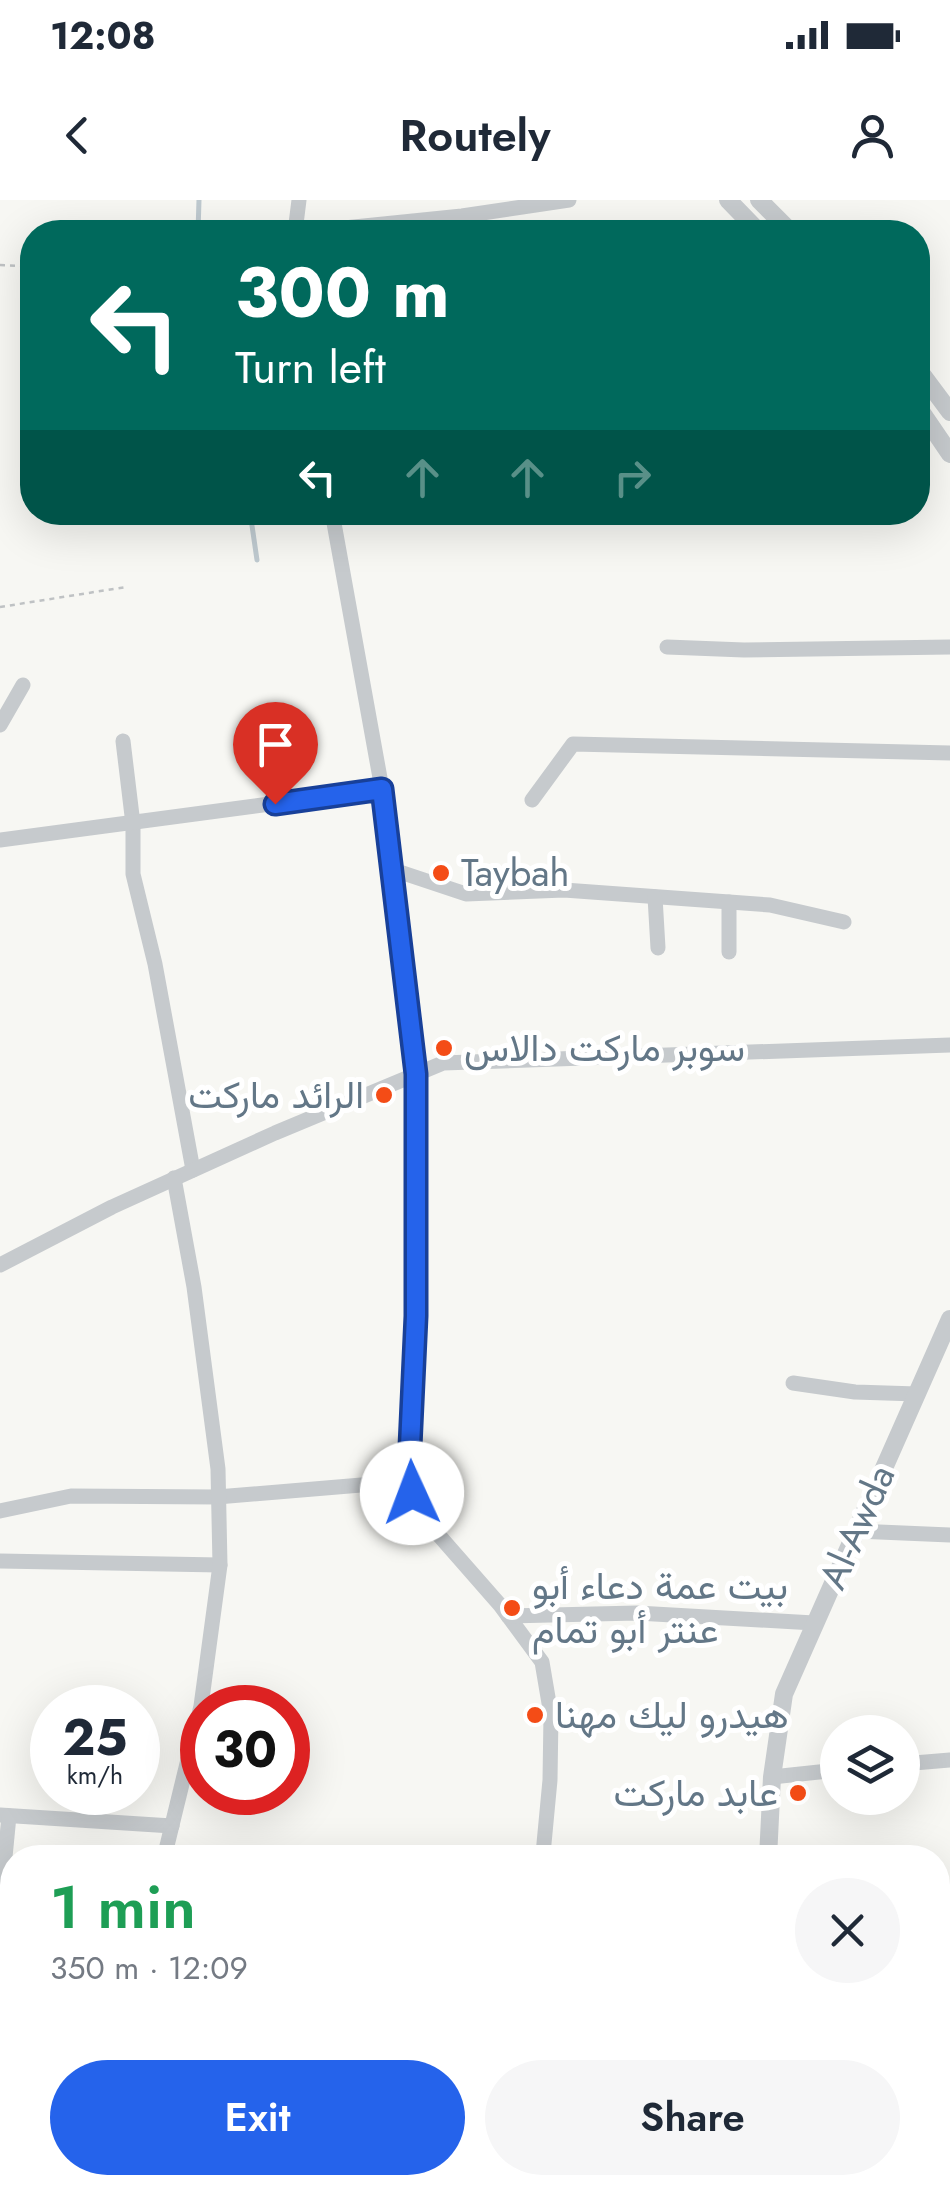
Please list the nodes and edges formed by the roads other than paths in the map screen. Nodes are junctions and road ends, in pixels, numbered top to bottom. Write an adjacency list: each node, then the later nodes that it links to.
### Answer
1 (569, 200): 4 (street)
2 (728, 200): 5 (street)
3 (759, 200): 6 (street)
4 (423, 220)
5 (747, 220)
6 (779, 220)
7 (930, 385): 8 (street)
8 (950, 412)
9 (930, 425): 10 (street)
10 (950, 454)
11 (334, 525): 18 (street)
12 (668, 647): 13 (street)
13 (950, 647)
14 (23, 685): 15 (street)
15 (0, 725)
16 (123, 741): 20 (street)
17 (950, 753): 19 (street)
18 (382, 789): 20 (street); 22 (street)
19 (532, 800)
20 (133, 824): 21 (street); 30 (street)
21 (0, 840)
22 (391, 869): 23 (street); 29 (street)
23 (655, 897): 24 (street); 26 (street)
24 (730, 902): 25 (street); 27 (street)
25 (844, 922)
26 (658, 948)
27 (729, 952)
28 (950, 1046): 29 (street)
29 (416, 1074): 30 (street); 36 (street)
30 (193, 1170): 31 (street)
31 (174, 1178): 32 (street); 37 (street)
32 (0, 1265)
33 (950, 1319): 35 (street, Al-Awda)
34 (792, 1383): 35 (street)
35 (917, 1394): 39 (street, Al-Awda)
36 (409, 1480): 37 (street); 43 (street)
37 (217, 1497): 38 (street); 42 (street)
38 (0, 1512)
39 (856, 1531): 40 (street); 44 (street, Al-Awda)
40 (950, 1535)
41 (0, 1561): 42 (street)
42 (220, 1566): 50 (street)
43 (508, 1616): 44 (street); 53 (street)
44 (814, 1623): 48 (street, Al-Awda)
45 (950, 1760): 46 (street)
46 (920, 1762)
47 (820, 1772): 48 (street)
48 (772, 1776): 54 (street, Al-Awda)
49 (4, 1815): 50 (street); 51 (street)
50 (172, 1826): 52 (street)
51 (3, 1845)
52 (167, 1845)
53 (544, 1845)
54 (769, 1845)

